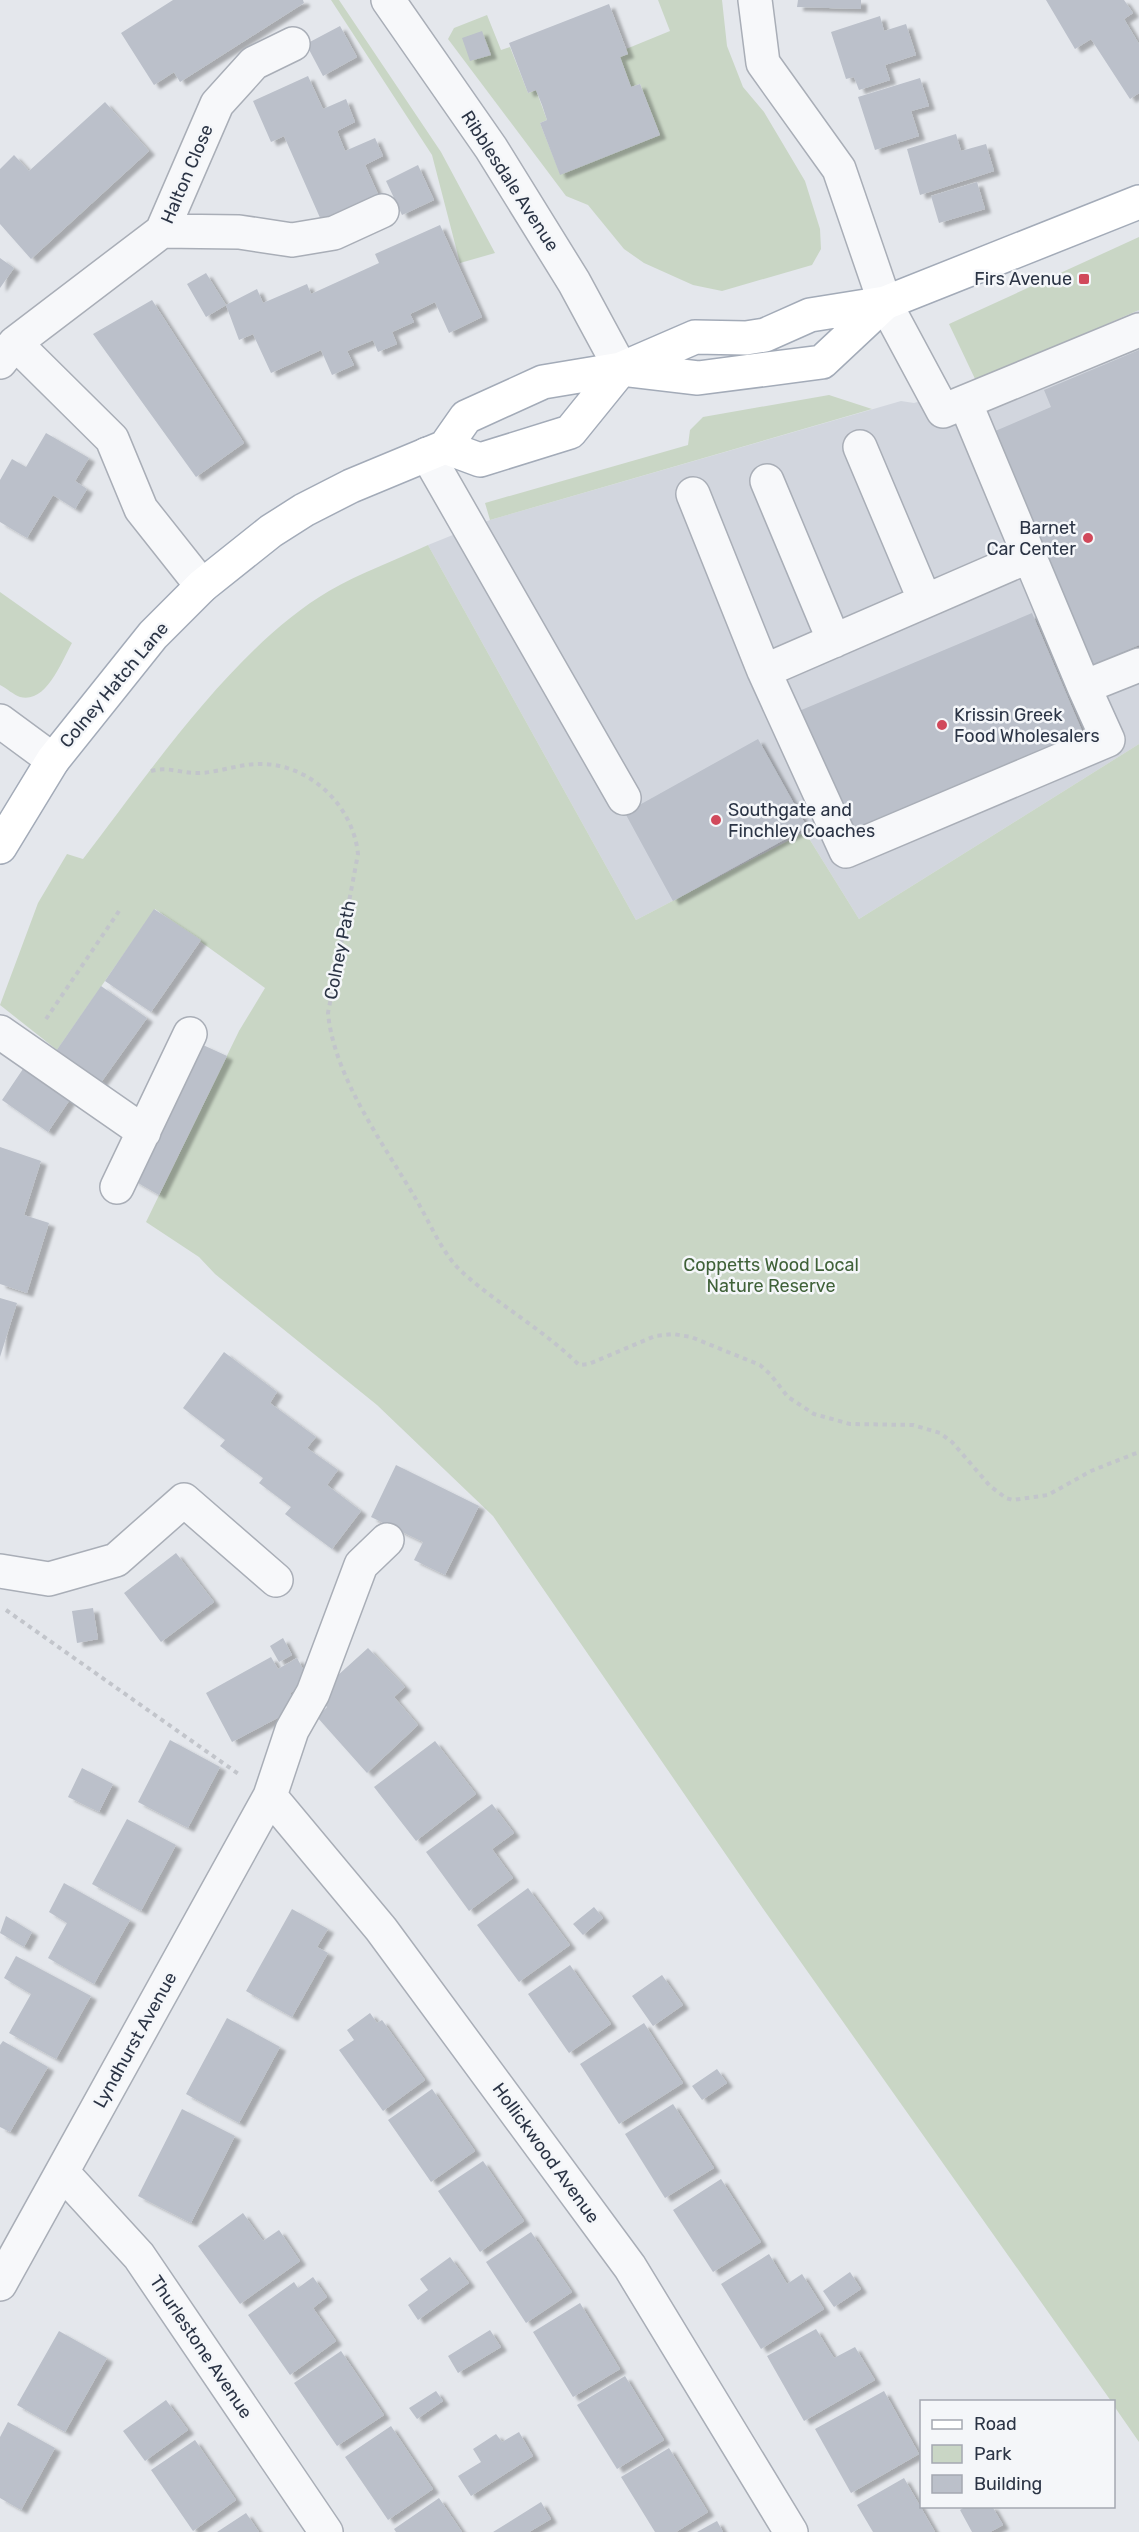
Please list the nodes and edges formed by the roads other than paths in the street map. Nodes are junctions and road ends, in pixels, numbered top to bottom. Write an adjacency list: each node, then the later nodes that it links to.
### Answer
1 (388, 0): 10 (street, Ribblesdale Avenue)
2 (755, 0): 7 (street)
3 (293, 44): 6 (street, Halton Close)
4 (1139, 202): 7 (main road)
5 (382, 211): 6 (street)
6 (162, 231): 9 (street, Halton Close)
7 (885, 303): 10 (main road); 10 (main road); 11 (street)
8 (1139, 330): 11 (street)
9 (7, 352): 17 (street, Halton Close)
10 (621, 369): 13 (main road); 13 (main road)
11 (965, 402): 16 (street)
12 (860, 447): 18 (street)
13 (436, 451): 17 (main road, Colney Hatch Lane); 25 (street)
14 (767, 480): 19 (street)
15 (693, 494): 21 (street)
16 (1029, 556): 18 (street); 22 (street)
17 (202, 586): 24 (main road, Colney Hatch Lane)
18 (925, 602): 19 (street)
19 (834, 641): 21 (street)
20 (1139, 664): 22 (street)
21 (764, 671): 22 (street)
22 (1084, 687)
23 (0, 721): 24 (street)
24 (53, 760): 26 (main road, Colney Hatch Lane)
25 (624, 798)
26 (0, 847)
27 (190, 1034): 29 (street)
28 (12, 1041): 29 (street)
29 (144, 1132): 30 (street)
30 (117, 1187)
31 (387, 1540): 34 (street, Lyndhurst Avenue)
32 (0, 1571): 33 (street)
33 (276, 1580)
34 (270, 1796): 35 (street, Lyndhurst Avenue); 38 (street, Hollickwood Avenue)
35 (62, 2172): 36 (street, Lyndhurst Avenue); 37 (street, Thurlestone Avenue)
36 (0, 2284)
37 (326, 2532)
38 (791, 2532)

